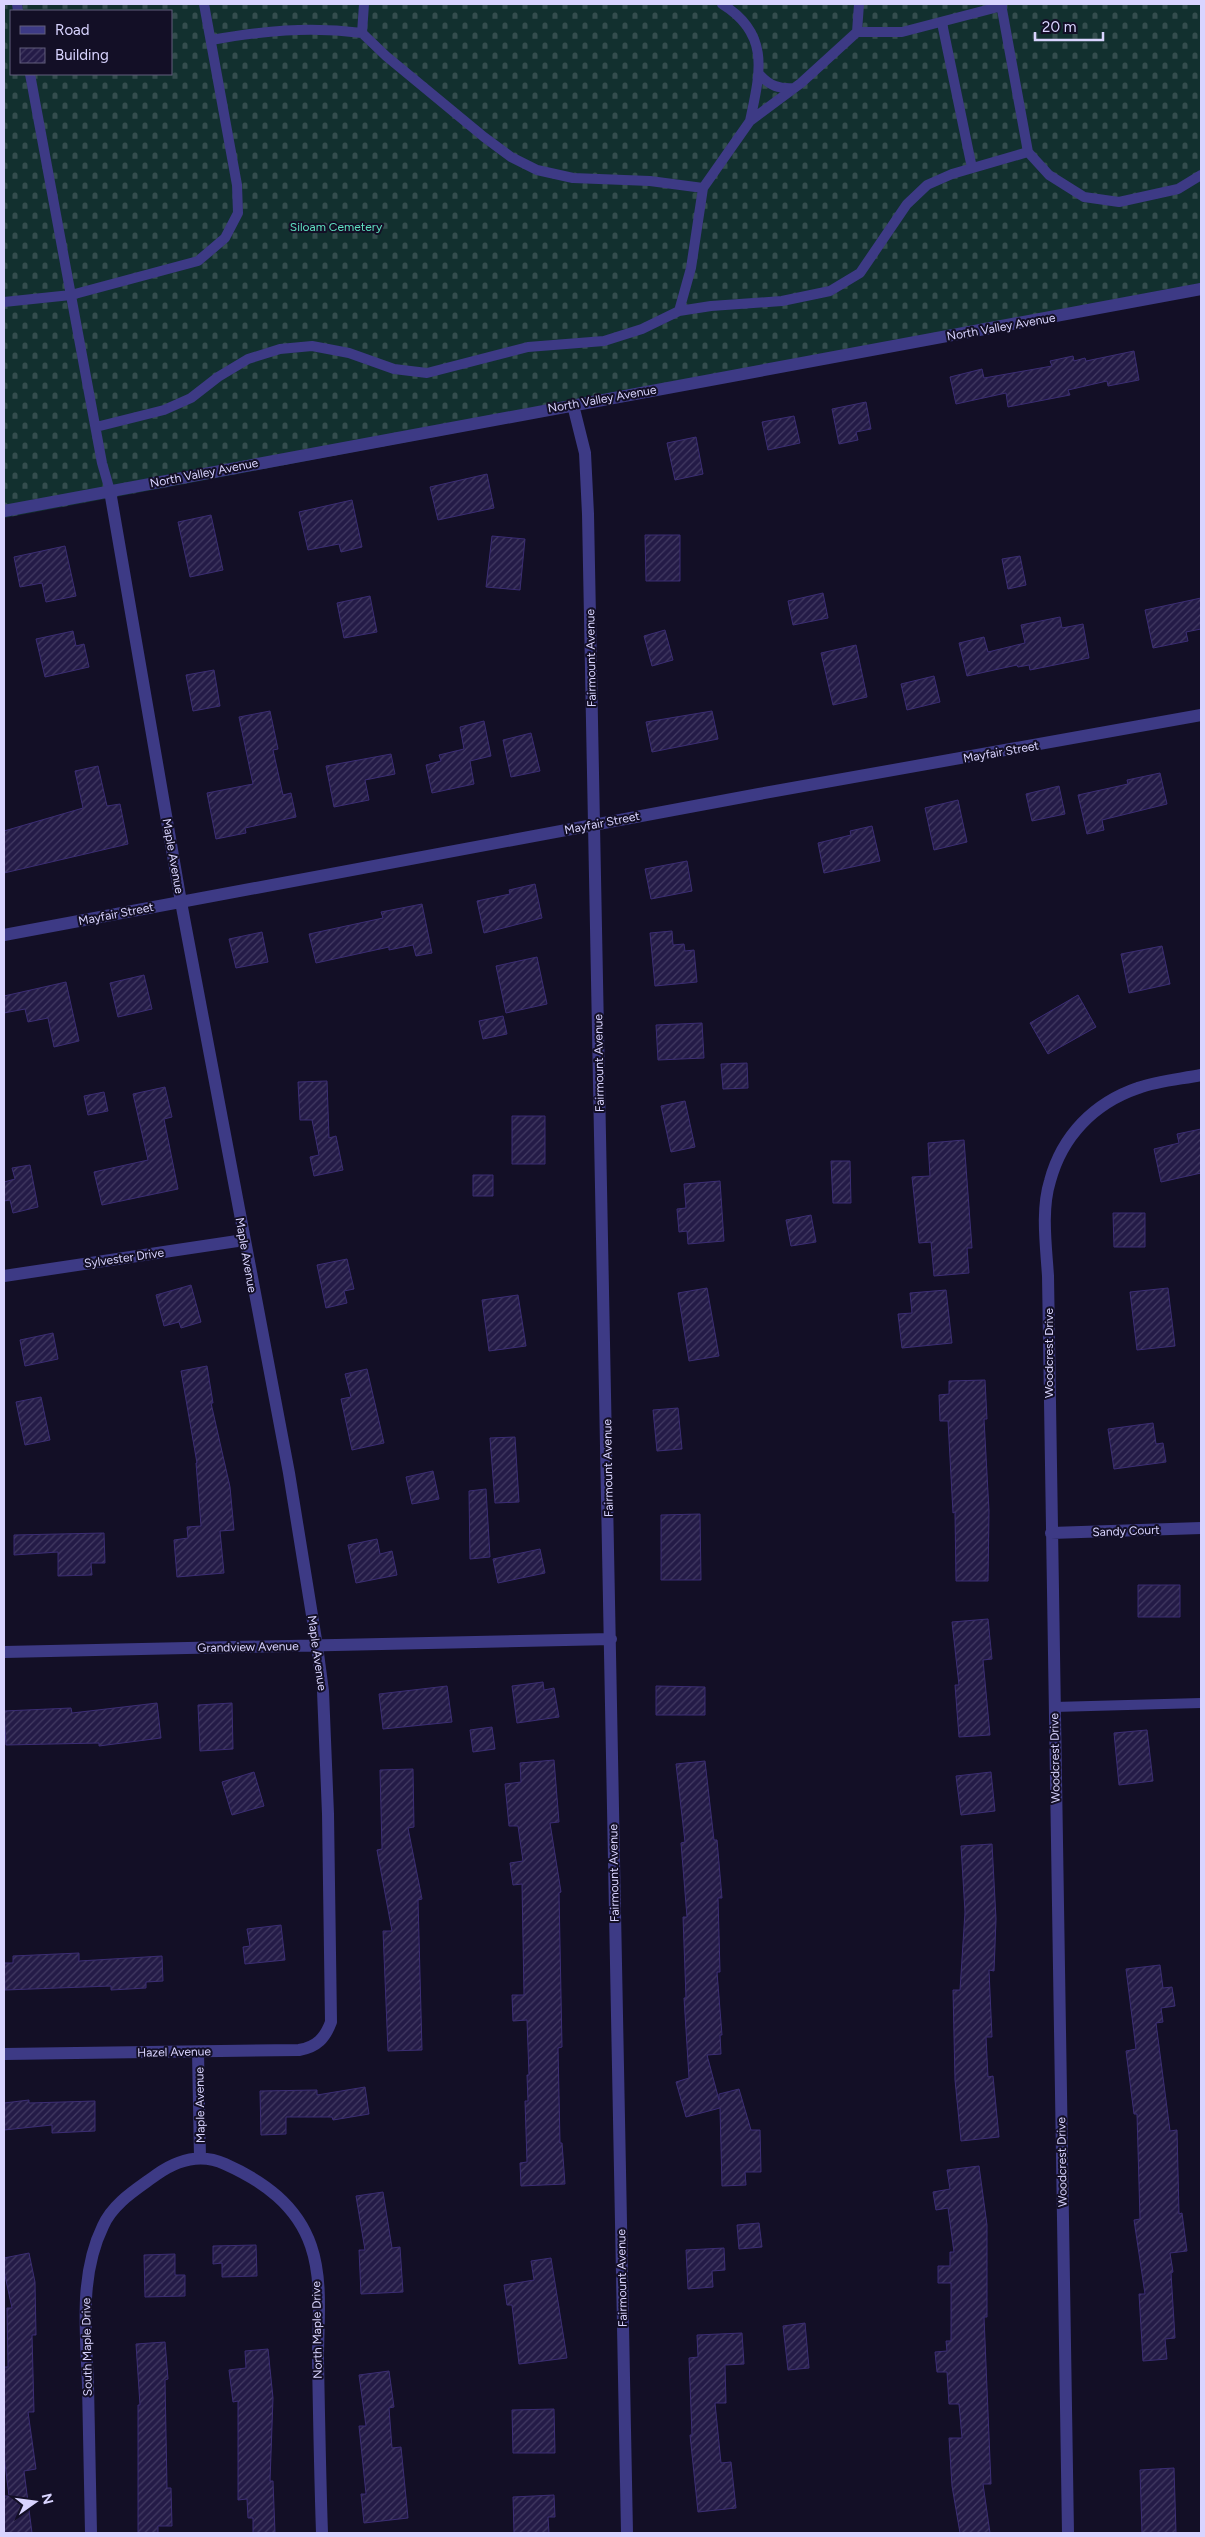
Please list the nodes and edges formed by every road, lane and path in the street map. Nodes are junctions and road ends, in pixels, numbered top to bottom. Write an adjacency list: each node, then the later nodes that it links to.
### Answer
1 (204, 4): 9 (lane)
2 (364, 4): 8 (lane)
3 (722, 4): 11 (lane)
4 (859, 4): 7 (lane)
5 (1002, 5): 6 (lane); 14 (lane)
6 (942, 23): 7 (lane); 15 (lane)
7 (857, 32): 12 (lane)
8 (362, 33): 9 (lane); 17 (lane)
9 (211, 40): 19 (lane)
10 (30, 75): 19 (lane)
11 (760, 75): 12 (lane); 13 (lane)
12 (794, 88): 13 (lane)
13 (750, 120): 17 (lane)
14 (1028, 152): 15 (lane); 16 (lane)
15 (972, 168): 21 (lane)
16 (1201, 176)
17 (703, 188): 21 (lane)
18 (1201, 289): 22 (street, North Valley Avenue)
19 (71, 295): 20 (lane); 23 (lane)
20 (4, 302)
21 (679, 311): 23 (lane)
22 (573, 405): 24 (street, North Valley Avenue); 27 (street, Fairmount Avenue)
23 (96, 427): 24 (lane)
24 (110, 491): 25 (street, North Valley Avenue); 28 (street, Maple Avenue)
25 (4, 510)
26 (1201, 715): 27 (street, Mayfair Street)
27 (594, 825): 28 (street, Mayfair Street); 35 (street, Fairmount Avenue)
28 (181, 902): 29 (street, Mayfair Street); 31 (street, Maple Avenue)
29 (4, 935)
30 (1201, 1075): 34 (street, Woodcrest Drive)
31 (244, 1240): 32 (street, Sylvester Drive); 36 (street, Maple Avenue)
32 (4, 1276)
33 (1201, 1528): 34 (street, Sandy Court)
34 (1051, 1533): 39 (street, Woodcrest Drive)
35 (611, 1639): 36 (street, Grandview Avenue); 46 (street, Fairmount Avenue)
36 (317, 1646): 37 (street, Grandview Avenue); 40 (street, Maple Avenue)
37 (4, 1652)
38 (1201, 1703): 39 (lane)
39 (1054, 1707): 47 (street, Woodcrest Drive)
40 (330, 2024): 41 (street, Hazel Avenue)
41 (198, 2052): 42 (street, Hazel Avenue); 43 (street, Maple Avenue)
42 (4, 2054)
43 (200, 2158): 44 (street, South Maple Drive); 45 (street, North Maple Drive)
44 (90, 2533)
45 (322, 2533)
46 (627, 2533)
47 (1068, 2533)

